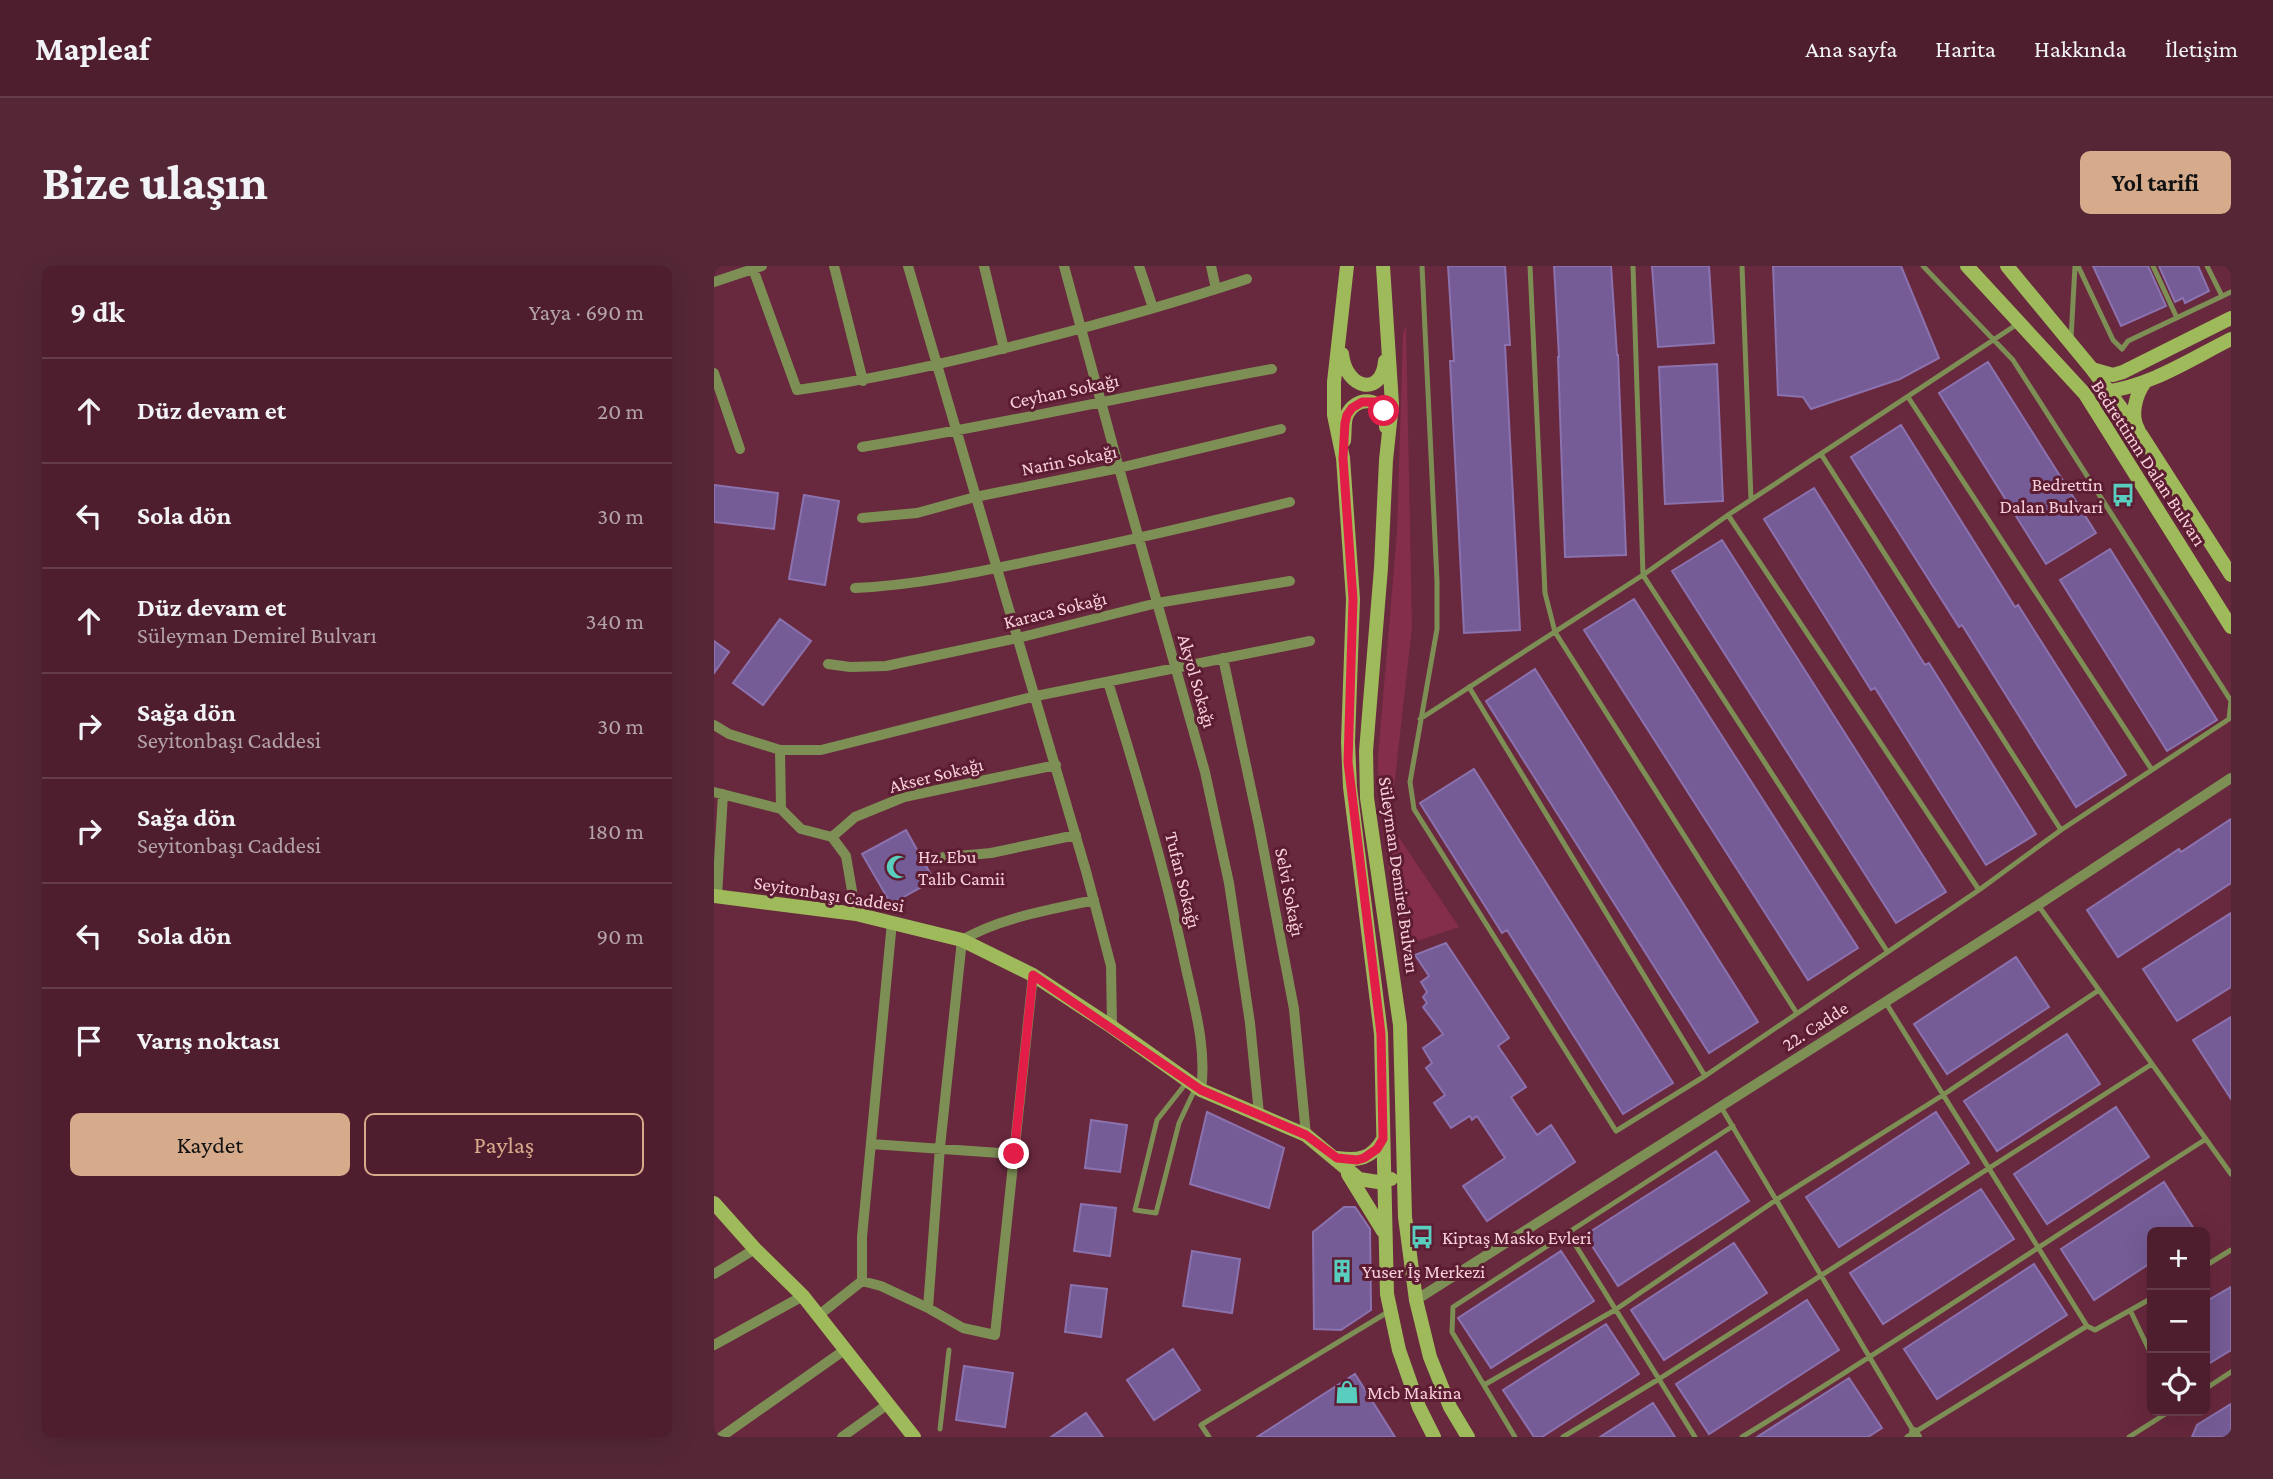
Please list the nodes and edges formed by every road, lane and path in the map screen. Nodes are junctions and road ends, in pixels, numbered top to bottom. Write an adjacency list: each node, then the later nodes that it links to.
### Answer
1 (834, 266): 40 (street)
2 (908, 266): 36 (street)
3 (984, 266): 35 (street)
4 (1064, 266): 29 (street, Akyol Sokağı)
5 (1139, 266): 25 (street)
6 (1212, 266): 22 (street)
7 (1347, 266): 30 (main road, Süleyman Demirel Bulvarı)
8 (1383, 266): 31 (main road, Süleyman Demirel Bulvarı)
9 (1422, 266): 77 (lane)
10 (1530, 266): 68 (lane)
11 (1633, 266): 62 (lane)
12 (1742, 266): 56 (lane)
13 (1923, 266): 33 (lane)
14 (1967, 266): 28 (main road, Bedrettimn Dalan Bulvarı)
15 (2007, 266): 34 (main road, Bedrettimn Dalan Bulvarı)
16 (2076, 266): 26 (lane); 34 (lane)
17 (2152, 266): 26 (lane)
18 (2207, 266): 24 (lane)
19 (755, 267): 21 (street); 40 (street)
20 (1247, 279): 22 (street)
21 (714, 282)
22 (1216, 289): 25 (street)
23 (2231, 292): 24 (lane)
24 (2222, 296): 26 (lane)
25 (1153, 308): 29 (street)
26 (2177, 318)
27 (2231, 318): 38 (main road)
28 (2019, 323): 33 (lane); 43 (main road, Bedrettimn Dalan Bulvarı)
29 (1081, 329): 35 (street); 45 (street, Akyol Sokağı)
30 (1339, 331): 31 (main road); 52 (main road, Süleyman Demirel Bulvarı)
31 (1387, 335): 53 (main road, Süleyman Demirel Bulvarı)
32 (2231, 339): 41 (main road)
33 (1993, 340): 44 (lane); 81 (lane)
34 (2071, 342): 38 (main road, Bedrettimn Dalan Bulvarı)
35 (1004, 349): 36 (street)
36 (937, 366): 40 (street); 47 (street)
37 (1272, 369): 45 (street, Ceyhan Sokağı)
38 (2092, 369): 42 (main road, Bedrettimn Dalan Bulvarı)
39 (714, 373): 50 (street)
40 (863, 382)
41 (2145, 382): 42 (main road); 48 (main road)
42 (2108, 391): 43 (main road); 48 (main road, Bedrettimn Dalan Bulvarı)
43 (2085, 394): 67 (main road, Bedrettimn Dalan Bulvarı)
44 (1908, 397): 51 (lane); 81 (lane)
45 (1101, 401): 47 (street, Ceyhan Sokağı); 54 (street, Akyol Sokağı)
46 (1281, 429): 54 (street, Narin Sokağı)
47 (956, 432): 49 (street, Ceyhan Sokağı); 55 (street)
48 (2142, 436): 63 (main road, Bedrettimn Dalan Bulvarı)
49 (862, 447)
50 (740, 449)
51 (1821, 454): 56 (lane); 85 (lane)
52 (1343, 458): 53 (main road); 110 (main road, Süleyman Demirel Bulvarı)
53 (1386, 460): 117 (main road, Süleyman Demirel Bulvarı)
54 (1119, 468): 55 (street, Narin Sokağı); 60 (street, Akyol Sokağı)
55 (975, 496): 59 (street, Narin Sokağı); 61 (street)
56 (1751, 500): 58 (lane)
57 (1290, 502): 60 (street)
58 (1728, 515): 62 (lane); 89 (lane)
59 (862, 518)
60 (1139, 538): 61 (street); 66 (street, Akyol Sokağı)
61 (997, 568): 65 (street); 69 (street)
62 (1643, 575): 68 (lane); 96 (lane)
63 (2231, 575)
64 (1290, 581): 66 (street, Karaca Sokağı)
65 (855, 588)
66 (1157, 603): 69 (street, Karaca Sokağı); 73 (street, Akyol Sokağı)
67 (2231, 627)
68 (1555, 632): 75 (lane); 100 (lane)
69 (1018, 638): 72 (street, Karaca Sokağı); 76 (street)
70 (1310, 640): 71 (street)
71 (1223, 658): 73 (street); 109 (street, Selvi Sokağı)
72 (828, 664)
73 (1175, 668): 74 (street); 107 (street, Akyol Sokağı)
74 (1108, 682): 76 (street); 104 (street, Tufan Sokağı)
75 (1469, 687): 77 (lane); 103 (lane)
76 (1036, 696): 79 (street); 80 (street)
77 (1420, 719): 103 (lane)
78 (714, 724): 79 (street)
79 (780, 750): 84 (street)
80 (1056, 765): 86 (street); 87 (street, Akser Sokağı)
81 (2152, 770): 85 (lane)
82 (2231, 778): 92 (street, 22. Cadde)
83 (719, 793): 84 (street); 90 (street)
84 (781, 809): 87 (street)
85 (2061, 830): 89 (lane)
86 (1076, 835): 88 (street); 91 (street)
87 (832, 836): 93 (street)
88 (936, 858)
89 (1979, 890): 96 (lane)
90 (716, 896): 93 (main road, Seyitonbaşı Caddesi)
91 (1094, 900): 95 (street); 101 (street)
92 (2038, 905): 98 (lane); 99 (street, 22. Cadde)
93 (856, 914): 94 (main road, Seyitonbaşı Caddesi)
94 (892, 922): 95 (main road, Seyitonbaşı Caddesi); 112 (street)
95 (962, 940): 97 (main road, Seyitonbaşı Caddesi); 113 (street)
96 (1887, 951): 100 (lane)
97 (1033, 975): 101 (main road, Seyitonbaşı Caddesi); 114 (street)
98 (2099, 990): 102 (lane); 105 (lane)
99 (1885, 1001): 105 (lane); 106 (street, 22. Cadde)
100 (1797, 1012): 103 (lane)
101 (1112, 1027): 104 (main road, Seyitonbaşı Caddesi)
102 (2152, 1065): 111 (lane); 116 (lane)
103 (1705, 1076)
104 (1195, 1086): 104 (lane); 107 (main road, Seyitonbaşı Caddesi)
105 (1943, 1095): 116 (lane); 120 (lane)
106 (1721, 1107): 108 (lane); 132 (street, 22. Cadde)
107 (1259, 1114): 109 (main road, Seyitonbaşı Caddesi)
108 (1733, 1126): 120 (lane); 123 (lane)
109 (1306, 1135): 115 (main road, Seyitonbaşı Caddesi)
110 (1383, 1139): 115 (main road); 119 (main road, Süleyman Demirel Bulvarı)
111 (2206, 1139): 118 (lane); 124 (lane)
112 (871, 1144): 113 (street); 130 (street)
113 (940, 1147): 114 (street); 134 (street)
114 (1014, 1154): 134 (street)
115 (1337, 1158): 119 (main road, Seyitonbaşı Caddesi); 122 (main road, Seyitonbaşı Caddesi)
116 (1989, 1168): 124 (lane); 129 (lane)
117 (1403, 1174): 119 (main road); 132 (main road, Süleyman Demirel Bulvarı)
118 (2231, 1174)
119 (1383, 1181): 122 (main road, Süleyman Demirel Bulvarı)
120 (1776, 1200): 129 (lane); 135 (lane)
121 (714, 1204): 125 (main road)
122 (1385, 1233): 136 (main road, Süleyman Demirel Bulvarı)
123 (1568, 1233): 135 (lane); 147 (lane)
124 (2037, 1246): 139 (lane); 144 (lane)
125 (755, 1249): 128 (street); 131 (main road)
126 (2231, 1250): 127 (lane)
127 (2210, 1263)
128 (714, 1274)
129 (1820, 1275): 144 (lane); 146 (lane)
130 (862, 1281): 134 (street); 138 (street)
131 (803, 1296): 138 (main road); 140 (street)
132 (1416, 1300): 158 (main road, Süleyman Demirel Bulvarı)
133 (2147, 1301): 137 (lane)
134 (928, 1308)
135 (1615, 1310): 146 (lane); 147 (lane)
136 (1391, 1311): 156 (lane); 157 (main road, Süleyman Demirel Bulvarı)
137 (2131, 1312): 139 (lane); 143 (lane)
138 (819, 1315): 141 (main road)
139 (2087, 1326): 152 (lane)
140 (714, 1345)
141 (846, 1349): 149 (main road); 153 (street)
142 (949, 1350): 151 (lane)
143 (2151, 1353)
144 (1869, 1359): 152 (lane); 162 (lane)
145 (2231, 1372): 148 (lane)
146 (1659, 1379): 160 (lane); 161 (lane)
147 (1484, 1385): 159 (lane)
148 (2210, 1386)
149 (888, 1404): 154 (street); 155 (main road)
150 (2162, 1416): 163 (lane)
151 (940, 1429)
152 (1913, 1435)
153 (721, 1437)
154 (842, 1437)
155 (914, 1437)
156 (1209, 1437)
157 (1434, 1437)
158 (1468, 1437)
159 (1515, 1437)
160 (1563, 1437)
161 (1695, 1437)
162 (1742, 1437)
163 (2129, 1437)

